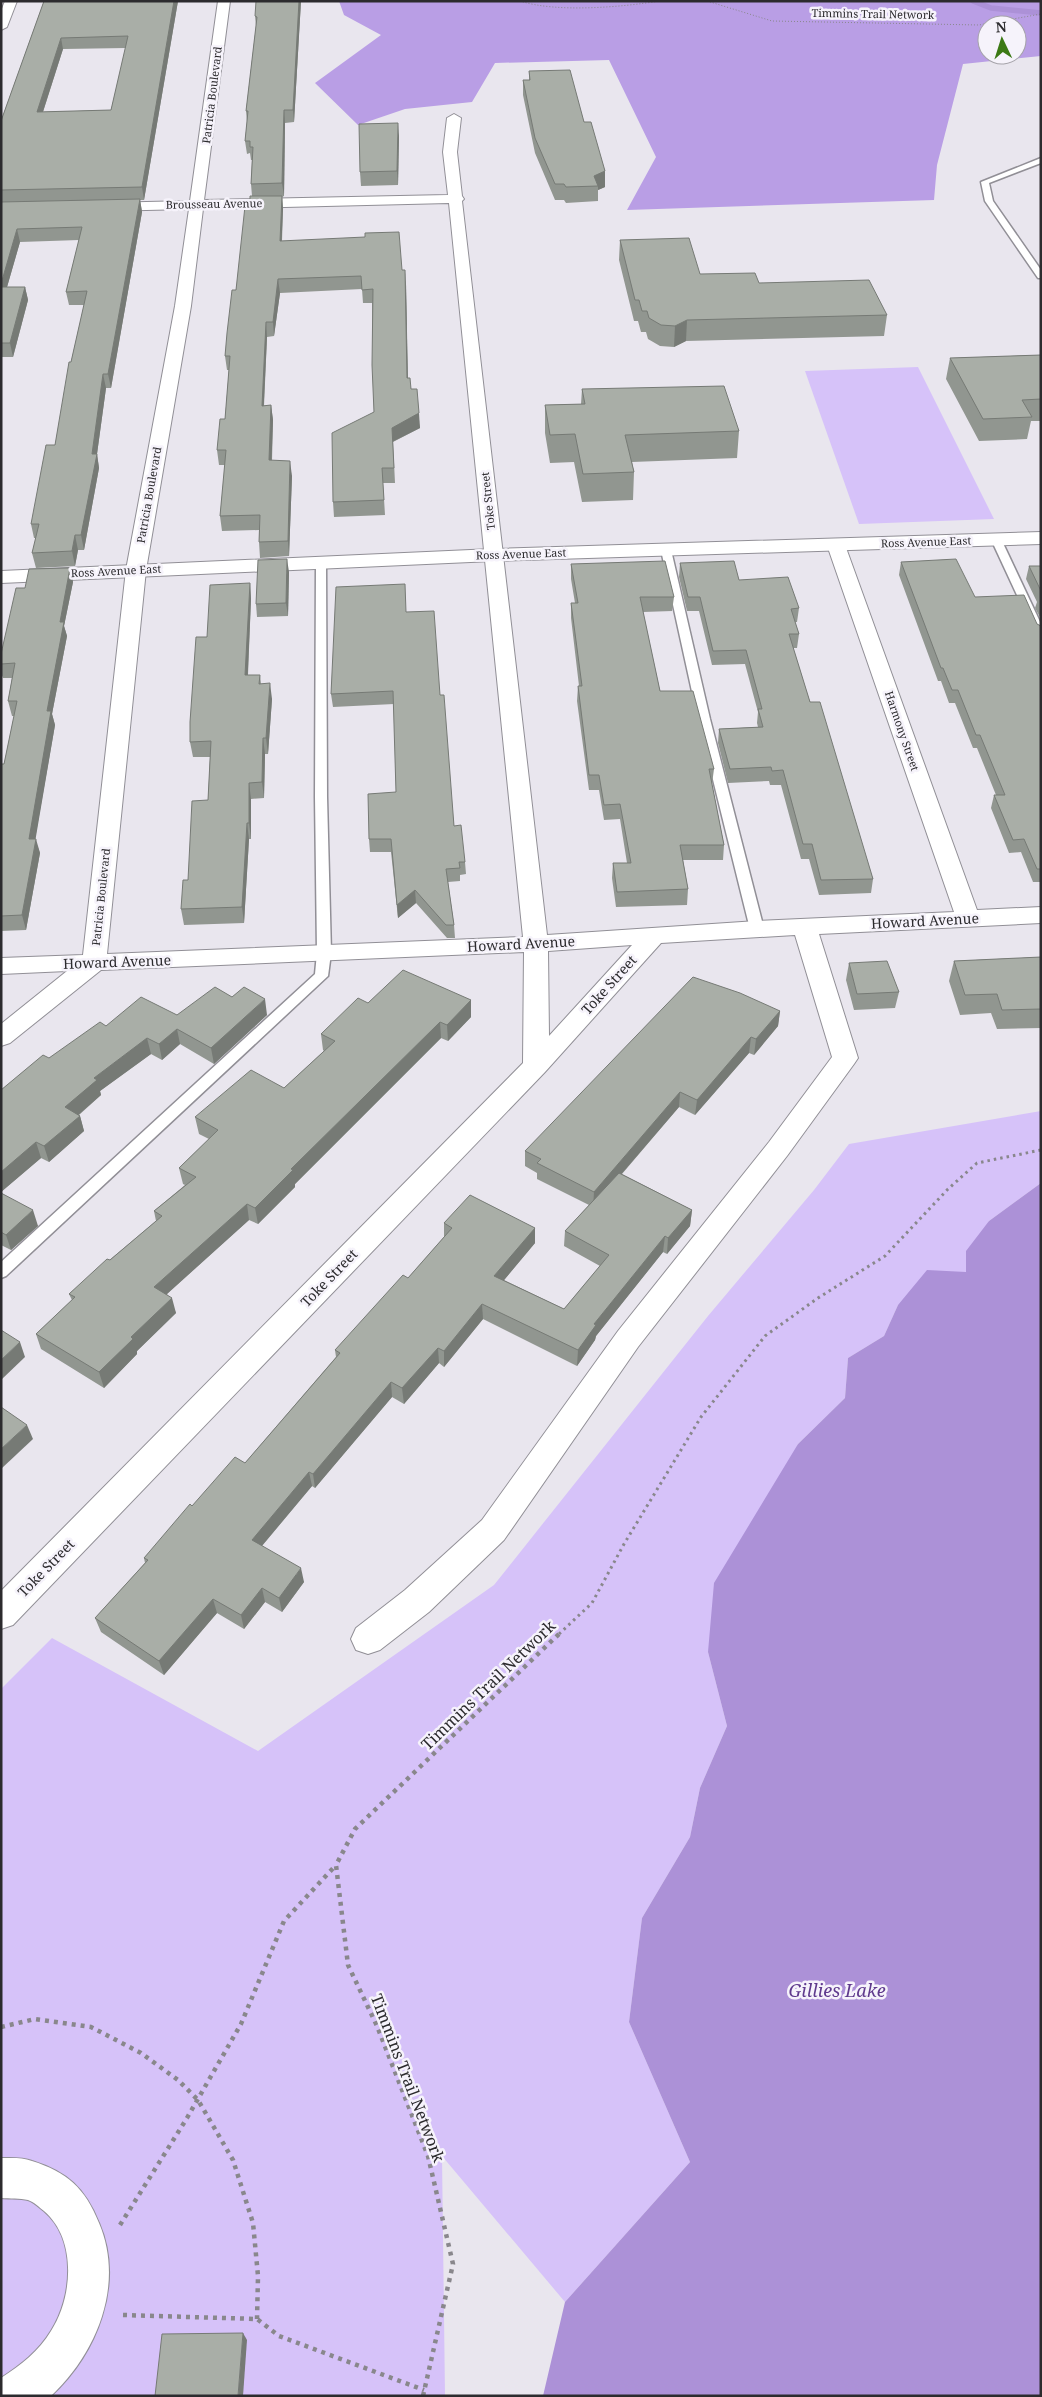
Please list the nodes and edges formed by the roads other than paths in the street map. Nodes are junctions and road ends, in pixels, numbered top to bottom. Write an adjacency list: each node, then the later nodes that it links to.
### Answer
1 (11, 1): 3 (street)
2 (224, 1): 7 (street, Patricia Boulevard)
3 (1, 27)
4 (454, 118): 6 (street, Toke Street)
5 (1041, 160): 9 (lane)
6 (456, 199): 7 (street, Brousseau Avenue); 14 (street, Toke Street)
7 (197, 204): 8 (street, Brousseau Avenue); 16 (street, Patricia Boulevard)
8 (90, 207)
9 (1041, 276)
10 (1041, 538): 11 (street, Ross Avenue East)
11 (996, 540): 12 (street, Ross Avenue East); 18 (lane)
12 (836, 545): 13 (street, Ross Avenue East); 20 (street, Harmony Street)
13 (666, 550): 14 (street, Ross Avenue East); 22 (lane)
14 (493, 555): 15 (street, Ross Avenue East); 24 (street, Toke Street)
15 (321, 562): 16 (street, Ross Avenue East); 25 (lane)
16 (136, 570): 17 (street, Ross Avenue East); 26 (street, Patricia Boulevard)
17 (1, 577)
18 (1041, 636)
19 (1041, 915): 20 (street, Howard Avenue)
20 (968, 918): 21 (street, Howard Avenue)
21 (805, 928): 22 (street, Howard Avenue); 32 (street)
22 (757, 929): 23 (street, Howard Avenue)
23 (652, 938): 24 (street, Howard Avenue); 29 (street, Toke Street)
24 (536, 944): 25 (street, Howard Avenue); 29 (street, Toke Street)
25 (324, 953): 26 (street, Howard Avenue); 30 (lane)
26 (94, 963): 27 (street, Howard Avenue); 28 (street, Patricia Boulevard)
27 (1, 966)
28 (1, 1037)
29 (536, 1066): 31 (street, Toke Street)
30 (1, 1272)
31 (1, 1614)
32 (368, 1639)
33 (1, 2178): 34 (street)
34 (12, 2396)

